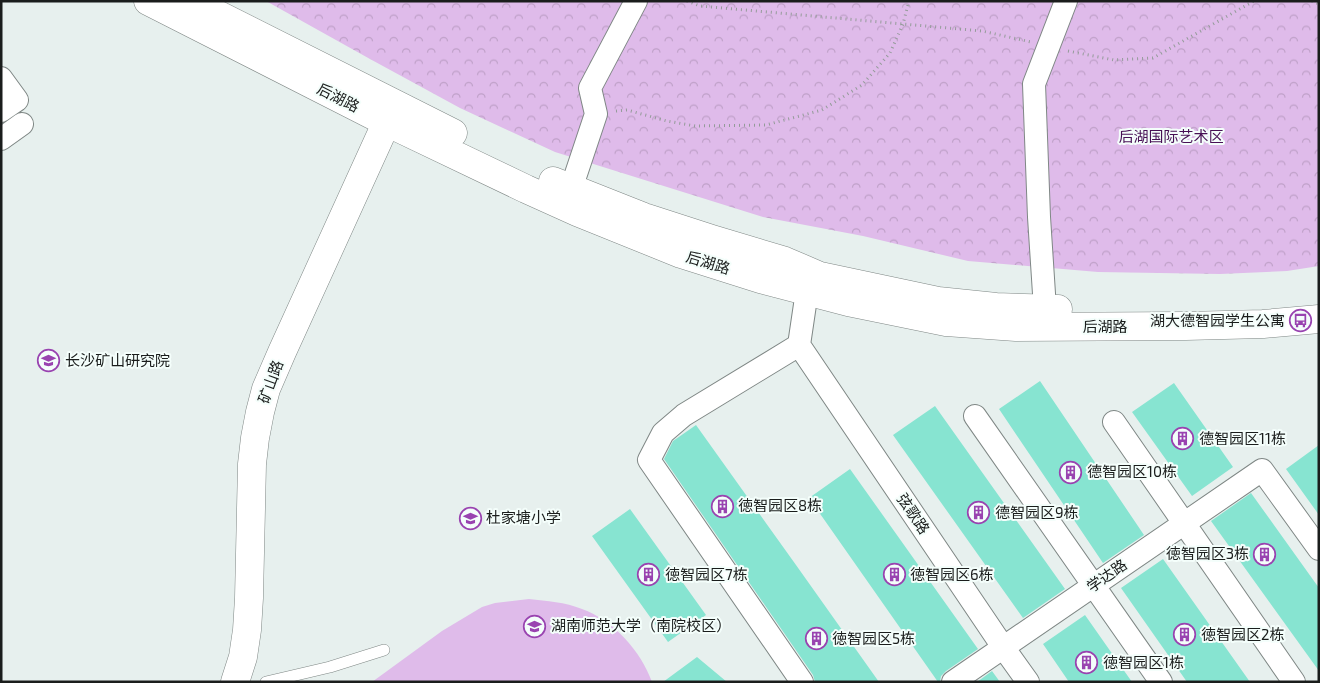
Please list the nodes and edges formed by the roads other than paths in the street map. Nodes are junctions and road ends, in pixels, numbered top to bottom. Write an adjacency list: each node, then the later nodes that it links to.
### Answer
1 (148, 1): 7 (main road, 后湖路)
2 (191, 1): 7 (main road, 后湖路)
3 (636, 1): 10 (street)
4 (1066, 1): 13 (street)
5 (1, 78): 6 (street)
6 (1, 111)
7 (397, 116): 10 (main road, 后湖路); 11 (main road, 后湖路); 23 (main road, 矿山路); 24 (main road, 矿山路)
8 (22, 124): 9 (street)
9 (1, 139)
10 (571, 189): 13 (main road, 后湖路)
11 (807, 291): 14 (main road, 后湖路); 15 (street)
12 (1319, 303): 13 (main road, 后湖路)
13 (1045, 309)
14 (1319, 319)
15 (799, 345): 21 (street, 弦歌路); 26 (street)
16 (975, 416): 20 (street)
17 (1114, 422): 18 (street)
18 (1183, 523): 19 (street, 学达路); 20 (street, 学达路); 30 (street)
19 (1319, 549)
20 (1093, 585): 21 (street, 学达路); 29 (street)
21 (1004, 647): 27 (street, 学达路); 28 (street, 弦歌路)
22 (384, 650): 25 (lane)
23 (235, 682)
24 (246, 682)
25 (266, 682)
26 (802, 682)
27 (953, 682)
28 (1028, 682)
29 (1161, 682)
30 (1294, 682)

